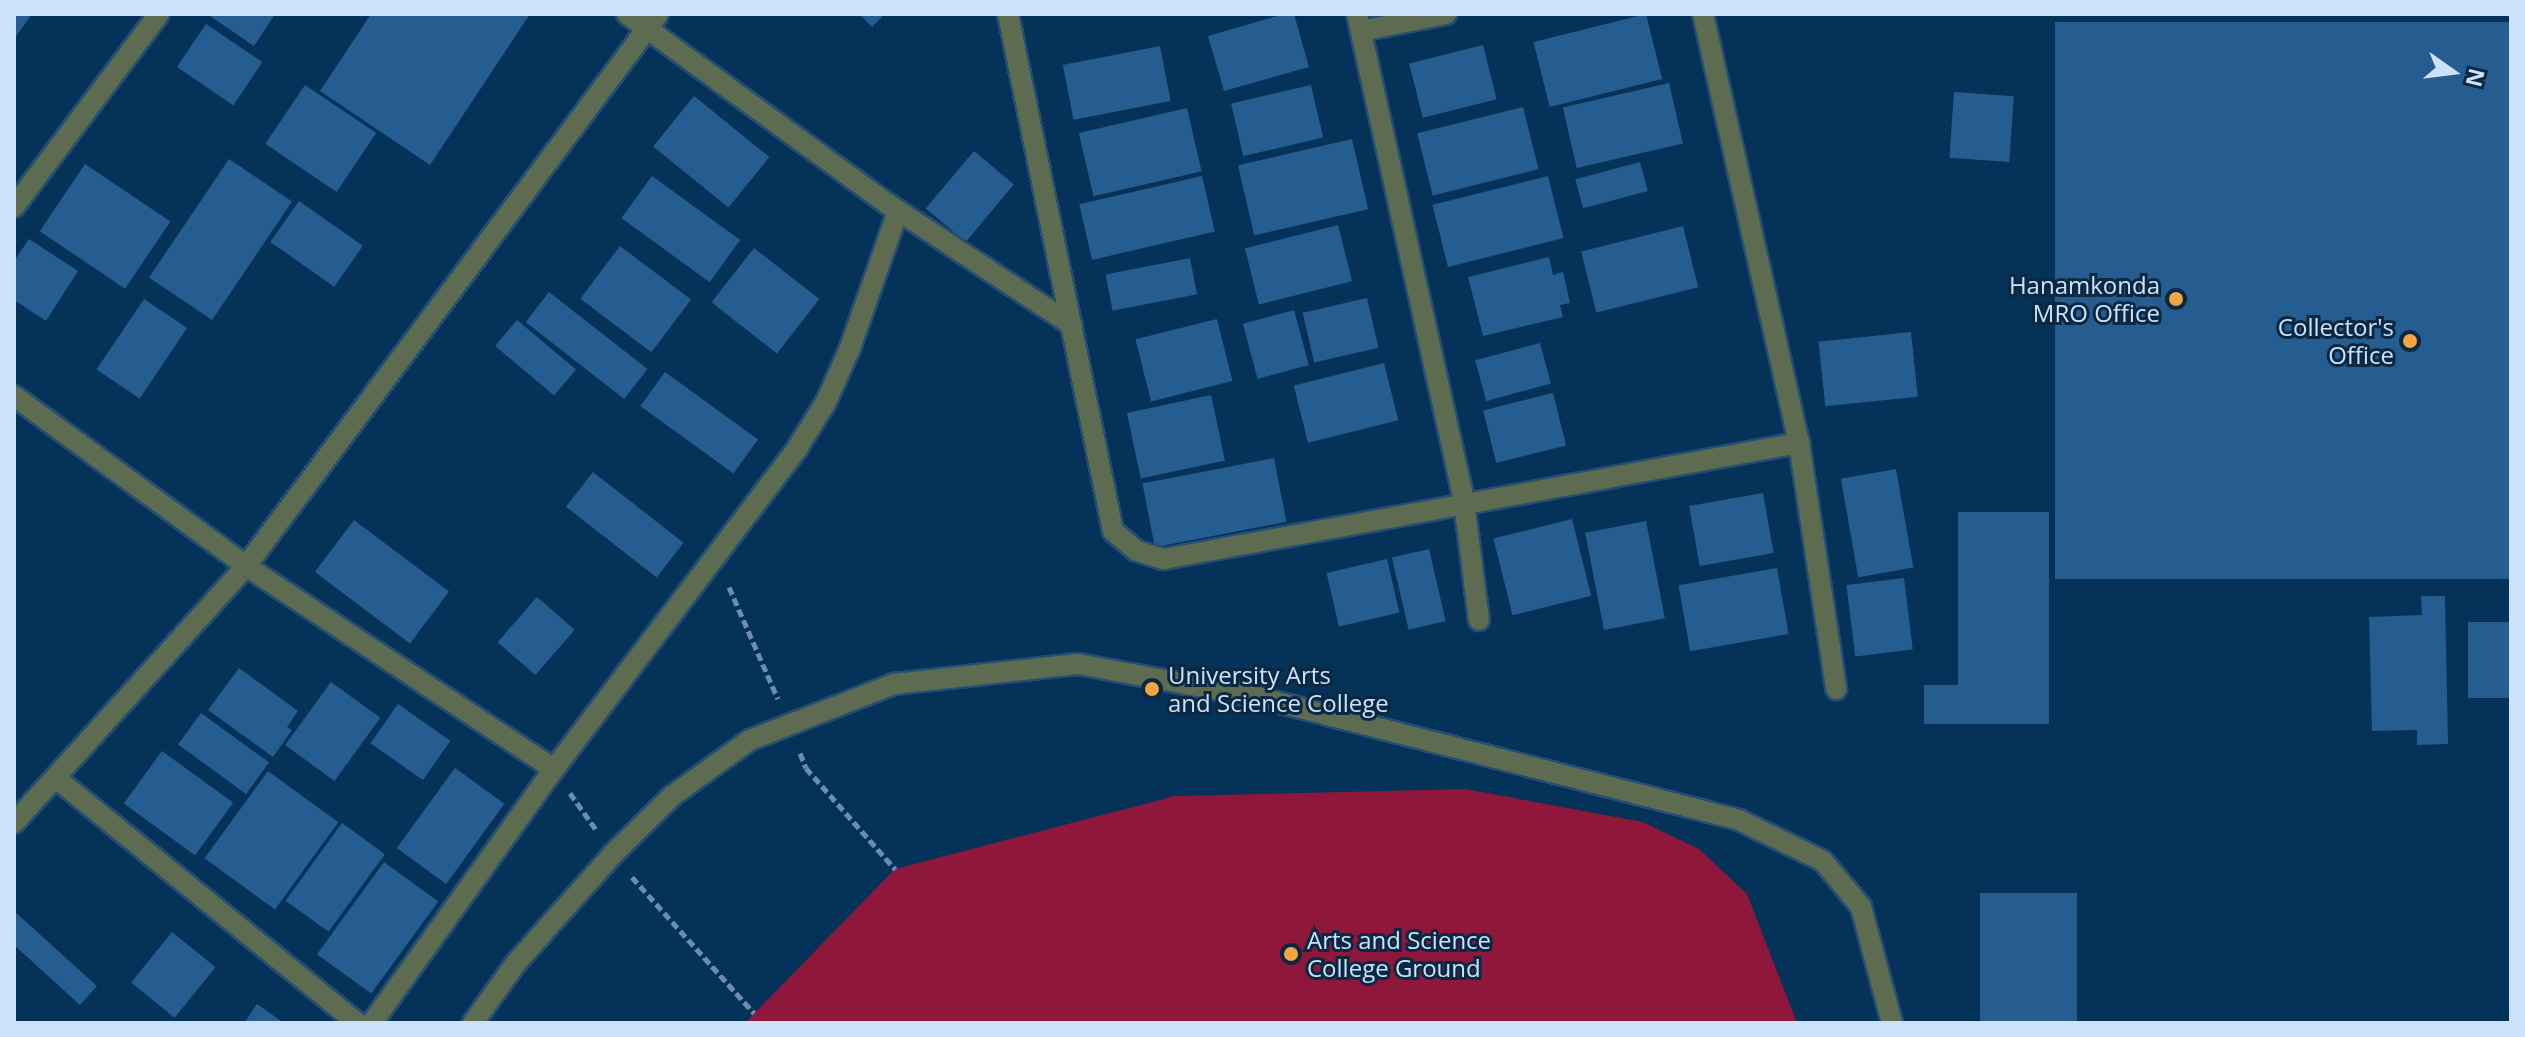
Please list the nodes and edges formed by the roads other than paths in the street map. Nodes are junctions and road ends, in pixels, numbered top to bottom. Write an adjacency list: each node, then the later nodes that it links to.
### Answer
1 (159, 14): 8 (street)
2 (627, 14): 6 (street)
3 (1008, 14): 10 (street)
4 (1446, 14): 7 (street)
5 (1703, 14): 12 (street)
6 (651, 21): 9 (street); 14 (street)
7 (1359, 23): 13 (street)
8 (14, 207)
9 (898, 211): 10 (street); 17 (street)
10 (1072, 325): 13 (street)
11 (14, 396): 14 (street)
12 (1799, 443): 13 (street); 16 (street)
13 (1464, 502): 15 (street)
14 (246, 566): 17 (street); 18 (street)
15 (1479, 620)
16 (1836, 689)
17 (554, 769): 21 (street)
18 (57, 779): 19 (street); 20 (street)
19 (14, 823)
20 (357, 1023)
21 (372, 1023)
22 (473, 1023): 23 (street)
23 (1892, 1023)

